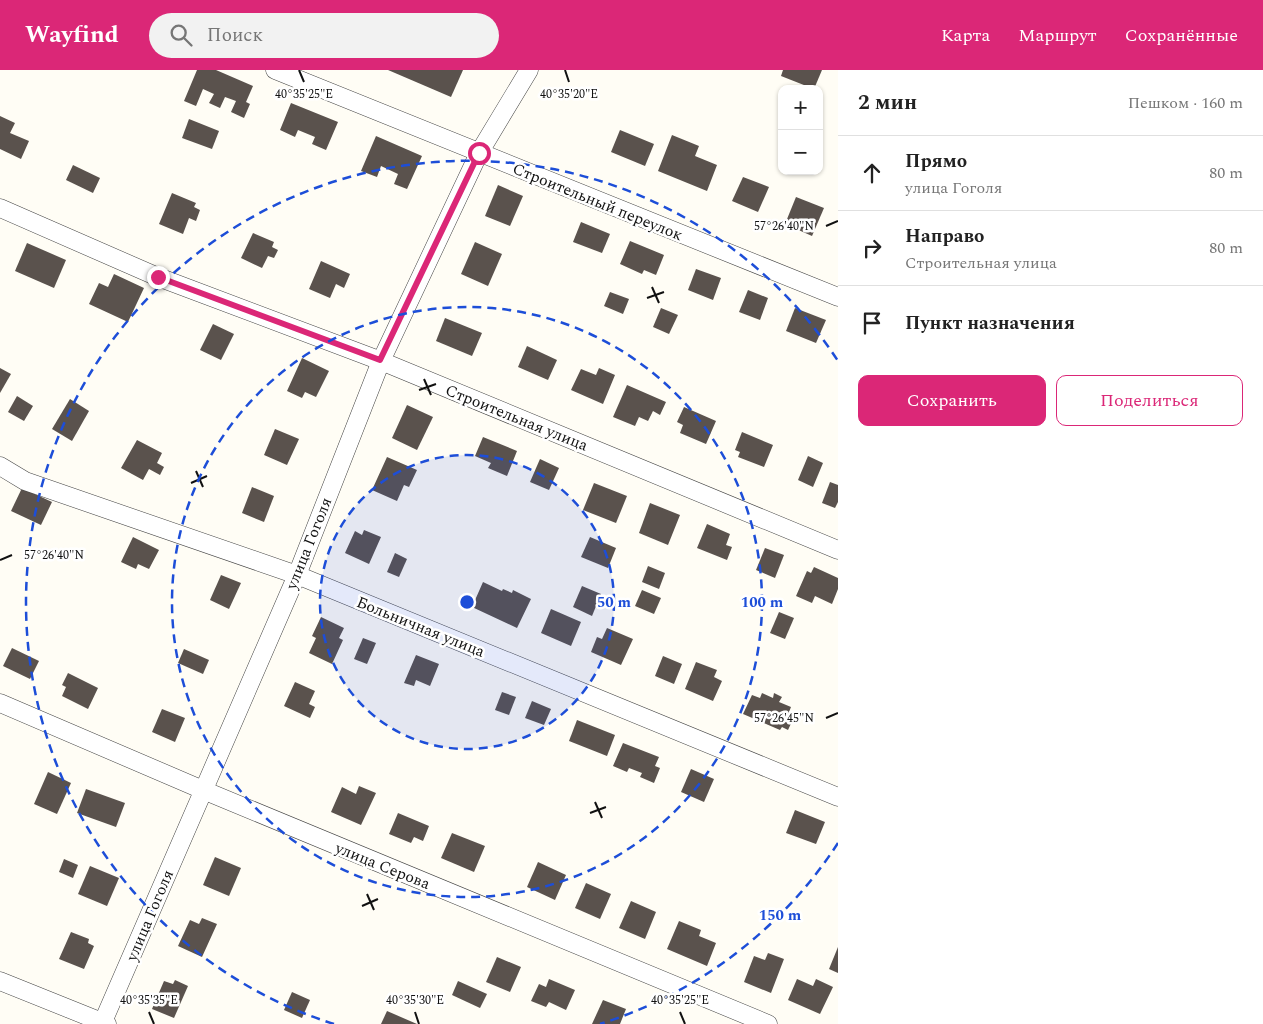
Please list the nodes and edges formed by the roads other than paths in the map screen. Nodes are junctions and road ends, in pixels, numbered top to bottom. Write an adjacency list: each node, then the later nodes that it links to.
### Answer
1 (275, 70): 3 (street, Строительный переулок)
2 (529, 70): 3 (street, улица Гоголя)
3 (479, 153): 5 (street, Строительный переулок); 6 (street, улица Гоголя)
4 (0, 208): 6 (street, Строительная улица)
5 (838, 297)
6 (380, 360): 8 (street, Строительная улица); 9 (street, улица Гоголя)
7 (0, 466): 9 (street, Больничная улица)
8 (838, 550)
9 (296, 575): 11 (street, улица Гоголя); 12 (street, Больничная улица)
10 (0, 703): 11 (street, улица Серова)
11 (203, 790): 14 (street, улица Гоголя); 15 (street, улица Серова)
12 (838, 797)
13 (0, 981): 14 (street)
14 (104, 1023)
15 (768, 1024)

